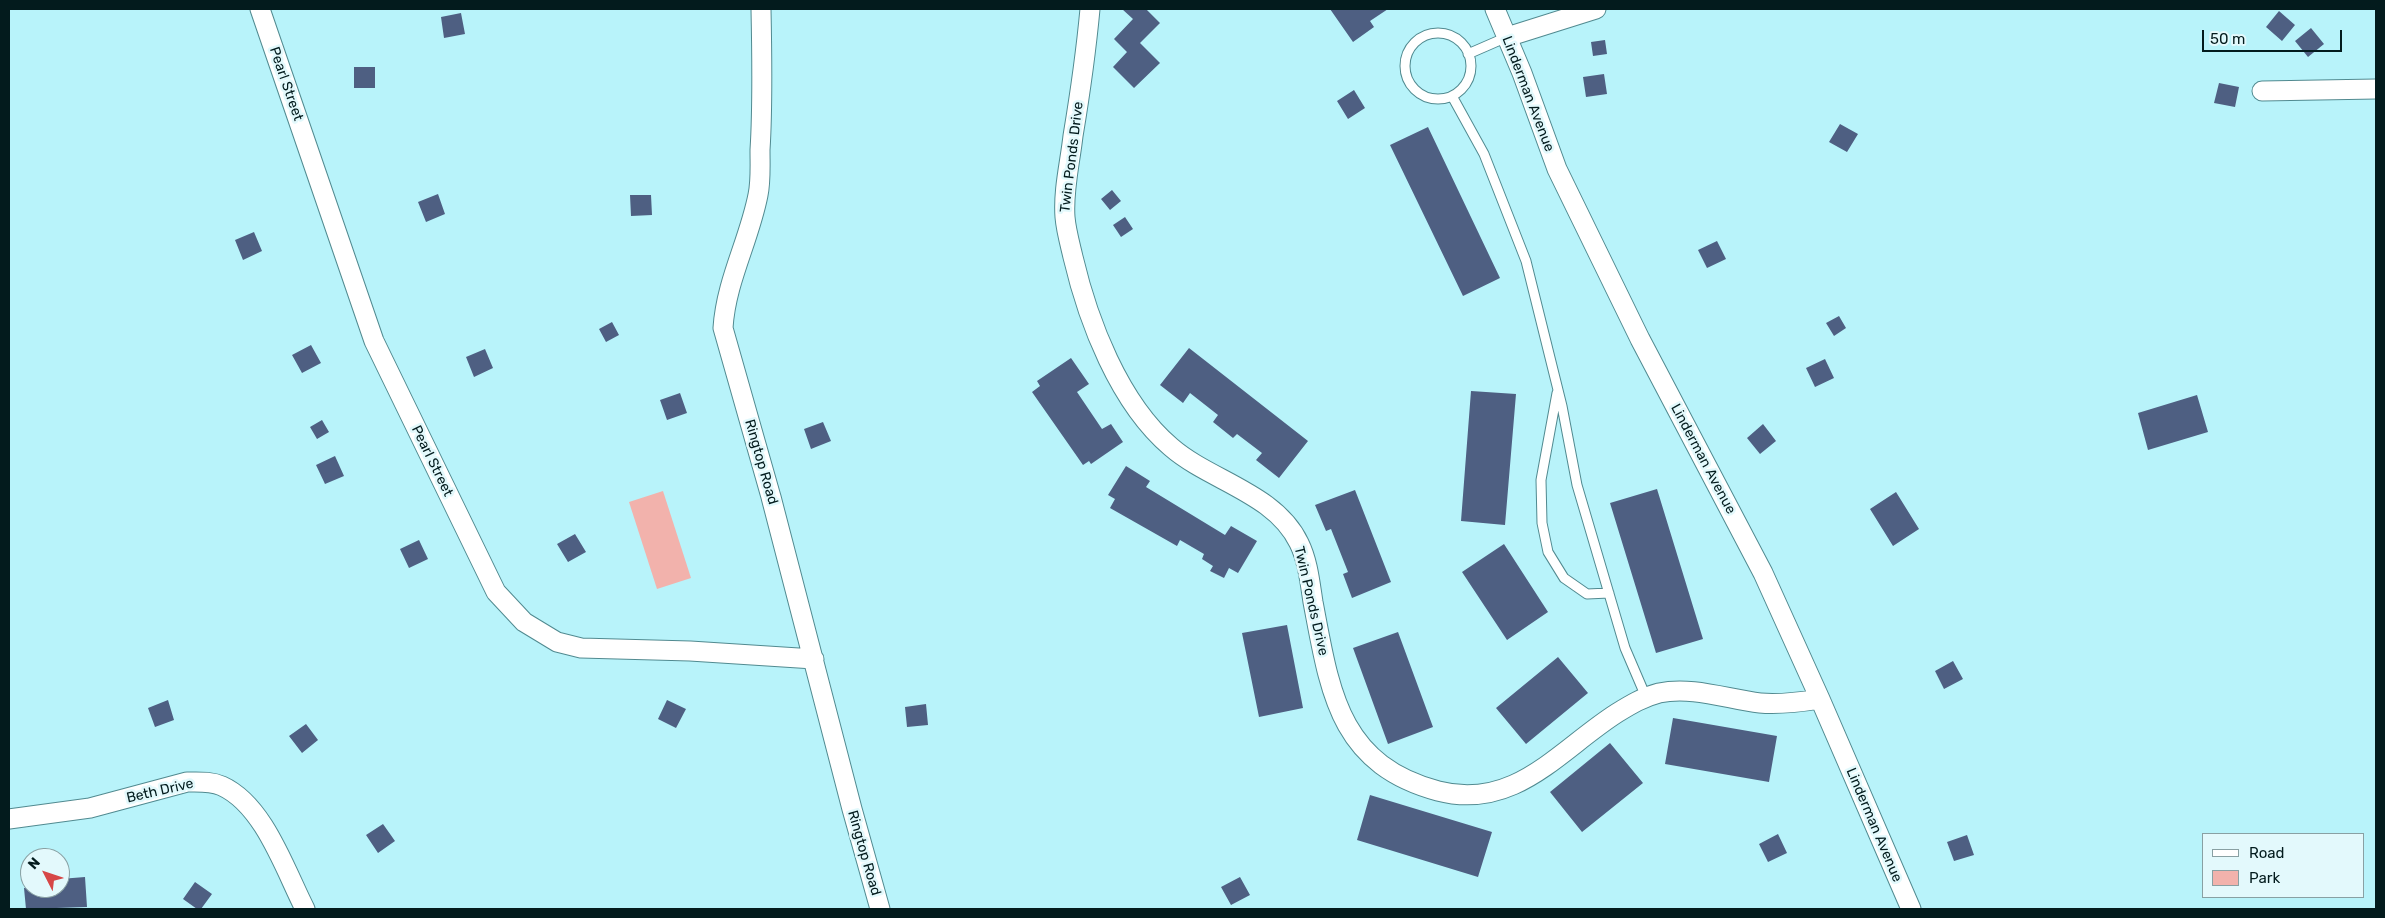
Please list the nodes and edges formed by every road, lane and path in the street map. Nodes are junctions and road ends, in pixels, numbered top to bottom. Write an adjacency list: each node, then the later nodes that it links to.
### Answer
1 (260, 9): 13 (street, Pearl Street)
2 (761, 9): 13 (street, Ringtop Road)
3 (1090, 9): 14 (street, Twin Ponds Drive)
4 (1495, 9): 6 (street, Linderman Avenue)
5 (1596, 9): 6 (street)
6 (1507, 37): 7 (lane); 15 (street, Linderman Avenue)
7 (1468, 54): 10 (lane); 10 (lane)
8 (2376, 89): 9 (street)
9 (2262, 91)
10 (1452, 96): 11 (lane)
11 (1558, 388): 12 (lane); 12 (lane)
12 (1609, 593): 14 (lane)
13 (814, 658): 18 (street, Ringtop Road)
14 (1646, 697): 15 (street, Twin Ponds Drive)
15 (1820, 699): 19 (street, Linderman Avenue)
16 (9, 819): 17 (street, Beth Drive)
17 (305, 909)
18 (880, 909)
19 (1911, 909)

